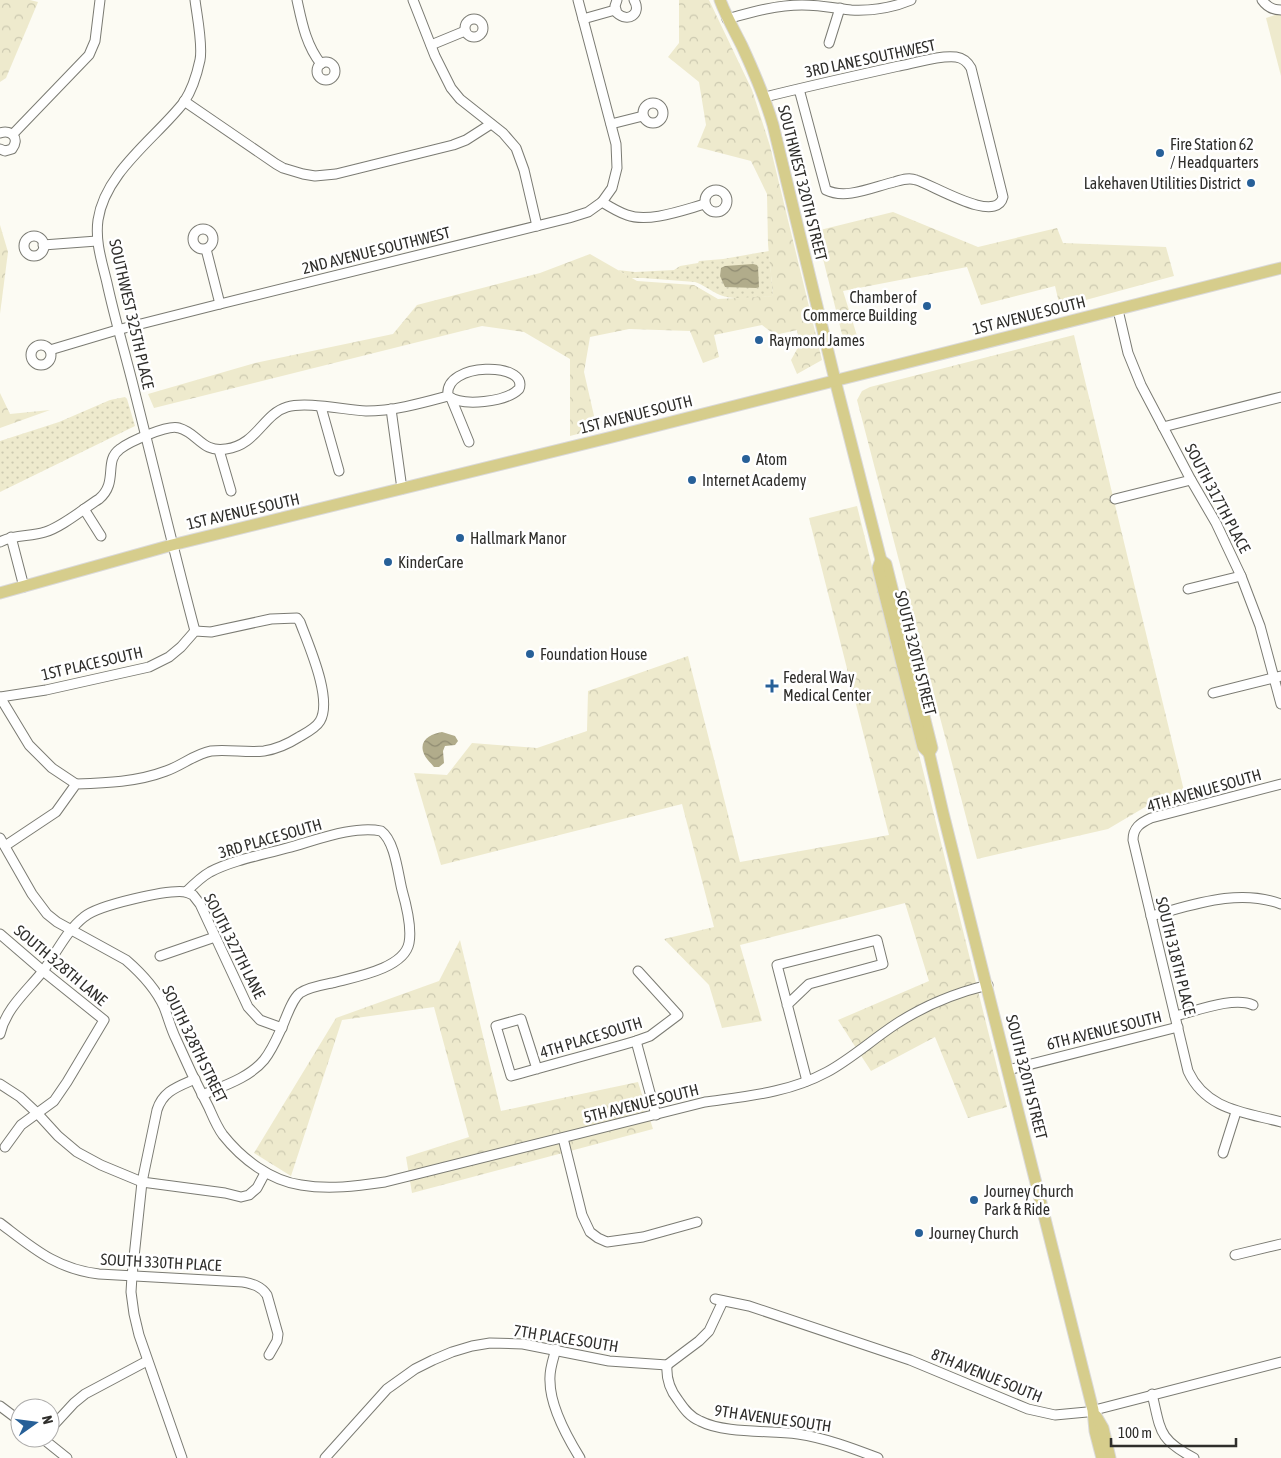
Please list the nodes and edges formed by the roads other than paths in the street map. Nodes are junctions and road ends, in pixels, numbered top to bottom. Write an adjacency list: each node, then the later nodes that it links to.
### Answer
1 (100, 0): 27 (street)
2 (195, 0): 22 (street, SOUTHWEST 325TH PLACE)
3 (297, 0): 19 (street)
4 (413, 0): 18 (street)
5 (578, 0): 15 (street)
6 (617, 0): 13 (street)
7 (634, 0): 13 (street)
8 (720, 0): 14 (main road, SOUTHWEST 320TH STREET)
9 (911, 0): 11 (street)
10 (1262, 0): 12 (street)
11 (840, 8): 14 (street); 17 (street)
12 (1277, 9)
13 (615, 10): 15 (street)
14 (727, 18): 21 (main road, SOUTHWEST 320TH STREET)
15 (583, 19): 25 (street)
16 (465, 31): 18 (street)
17 (829, 43)
18 (430, 45): 24 (street)
19 (320, 64)
20 (800, 89): 20 (street, 3RD LANE SOUTHWEST); 21 (street, 3RD LANE SOUTHWEST)
21 (765, 97): 40 (main road, SOUTHWEST 320TH STREET)
22 (184, 101): 24 (street); 32 (street, SOUTHWEST 325TH PLACE)
23 (643, 116): 25 (street)
24 (490, 124): 31 (street)
25 (611, 124): 29 (street)
26 (0, 133): 27 (street)
27 (13, 134): 28 (street)
28 (0, 149)
29 (602, 202): 30 (street); 31 (street, 2ND AVENUE SOUTHWEST)
30 (706, 204)
31 (537, 226): 36 (street, 2ND AVENUE SOUTHWEST)
32 (97, 241): 33 (street); 38 (street, SOUTHWEST 325TH PLACE)
33 (44, 245)
34 (206, 249): 36 (street)
35 (1281, 268): 37 (main road, 1ST AVENUE SOUTH)
36 (220, 304): 38 (street, 2ND AVENUE SOUTHWEST)
37 (1118, 310): 40 (main road, 1ST AVENUE SOUTH); 45 (street, SOUTH 317TH PLACE)
38 (117, 330): 39 (street, 2ND AVENUE SOUTHWEST); 46 (street, SOUTHWEST 325TH PLACE)
39 (50, 350)
40 (835, 380): 51 (main road, 1ST AVENUE SOUTH); 81 (main road, SOUTH 320TH STREET)
41 (450, 397): 41 (street); 44 (street); 47 (street)
42 (1281, 397): 45 (street)
43 (321, 407): 44 (street); 48 (street); 49 (street)
44 (391, 409): 51 (street)
45 (1164, 427): 50 (street, SOUTH 317TH PLACE)
46 (145, 437): 48 (street); 54 (street); 58 (street, SOUTHWEST 325TH PLACE)
47 (469, 442)
48 (219, 450): 52 (street)
49 (340, 471)
50 (1191, 480): 53 (street); 59 (street, SOUTH 317TH PLACE)
51 (402, 489): 58 (main road, 1ST AVENUE SOUTH)
52 (231, 491)
53 (1115, 498)
54 (84, 509): 55 (street); 56 (street)
55 (101, 536)
56 (11, 537): 57 (street); 60 (street)
57 (0, 542)
58 (172, 545): 60 (main road, 1ST AVENUE SOUTH); 63 (street, SOUTHWEST 325TH PLACE)
59 (1241, 576): 61 (street); 64 (street, SOUTH 317TH PLACE)
60 (24, 586): 62 (main road, 1ST AVENUE SOUTH)
61 (1188, 589)
62 (0, 593)
63 (195, 631): 66 (street, 1ST PLACE SOUTH); 68 (street)
64 (1278, 677): 65 (street); 67 (street, SOUTH 317TH PLACE)
65 (1213, 693)
66 (0, 697): 68 (street)
67 (1281, 704)
68 (76, 784): 71 (street)
69 (1281, 784): 70 (street, 4TH AVENUE SOUTH)
70 (1136, 828): 74 (street, SOUTH 318TH PLACE)
71 (2, 842): 75 (street, SOUTH 328TH STREET)
72 (186, 892): 75 (street); 77 (street, SOUTH 327TH LANE); 86 (street, 3RD PLACE SOUTH)
73 (1281, 904): 74 (street)
74 (1151, 916): 84 (street, SOUTH 318TH PLACE)
75 (72, 930): 79 (street); 91 (street, SOUTH 328TH STREET)
76 (0, 934): 79 (street, SOUTH 328TH LANE)
77 (215, 937): 78 (street); 86 (street, SOUTH 327TH LANE)
78 (160, 956)
79 (43, 971): 87 (street); 96 (street, SOUTH 328TH LANE)
80 (638, 971): 88 (street, 4TH PLACE SOUTH)
81 (988, 985): 90 (main road, SOUTH 320TH STREET); 92 (street, 5TH AVENUE SOUTH)
82 (788, 1005): 82 (street); 92 (street)
83 (1253, 1005): 84 (street, 6TH AVENUE SOUTH)
84 (1175, 1016): 85 (street, SOUTH 318TH PLACE)
85 (1178, 1027): 90 (street, 6TH AVENUE SOUTH); 95 (street, SOUTH 318TH PLACE)
86 (282, 1028): 94 (street)
87 (0, 1034)
88 (636, 1041): 89 (street, 4TH PLACE SOUTH); 97 (street)
89 (537, 1069): 89 (street, 4TH PLACE SOUTH)
90 (1008, 1070): 116 (main road, SOUTH 320TH STREET)
91 (195, 1079): 94 (street, SOUTH 328TH STREET); 104 (street)
92 (807, 1081): 97 (street, 5TH AVENUE SOUTH)
93 (0, 1084): 96 (street)
94 (202, 1095): 102 (street, SOUTH 328TH STREET)
95 (1236, 1112): 98 (street); 101 (street)
96 (37, 1113): 100 (street); 104 (street)
97 (656, 1115): 99 (street, 5TH AVENUE SOUTH)
98 (1281, 1122)
99 (563, 1138): 103 (street, 5TH AVENUE SOUTH); 105 (street)
100 (5, 1147)
101 (1223, 1154)
102 (265, 1173): 103 (street, SOUTH 328TH STREET); 104 (street)
103 (280, 1180)
104 (142, 1182): 109 (street)
105 (697, 1222)
106 (0, 1223): 109 (street, SOUTH 330TH PLACE)
107 (1281, 1244): 108 (street)
108 (1235, 1255)
109 (132, 1276): 111 (street, SOUTH 330TH PLACE); 112 (street)
110 (556, 1349): 114 (street, 7TH PLACE SOUTH); 121 (street, 7TH PLACE SOUTH); 122 (street)
111 (269, 1355)
112 (147, 1361): 117 (street); 120 (street)
113 (1281, 1362): 115 (street, 8TH AVENUE SOUTH)
114 (667, 1365): 116 (street, 8TH AVENUE SOUTH); 123 (street, 9TH AVENUE SOUTH)
115 (1152, 1394): 116 (street, 8TH AVENUE SOUTH); 126 (street)
116 (1093, 1410): 124 (main road, SOUTH 320TH STREET); 125 (main road, SOUTH 320TH STREET)
117 (60, 1418)
118 (54, 1448): 119 (street)
119 (67, 1458)
120 (182, 1458)
121 (326, 1458)
122 (580, 1458)
123 (878, 1458)
124 (1102, 1458)
125 (1110, 1458)
126 (1194, 1458)

